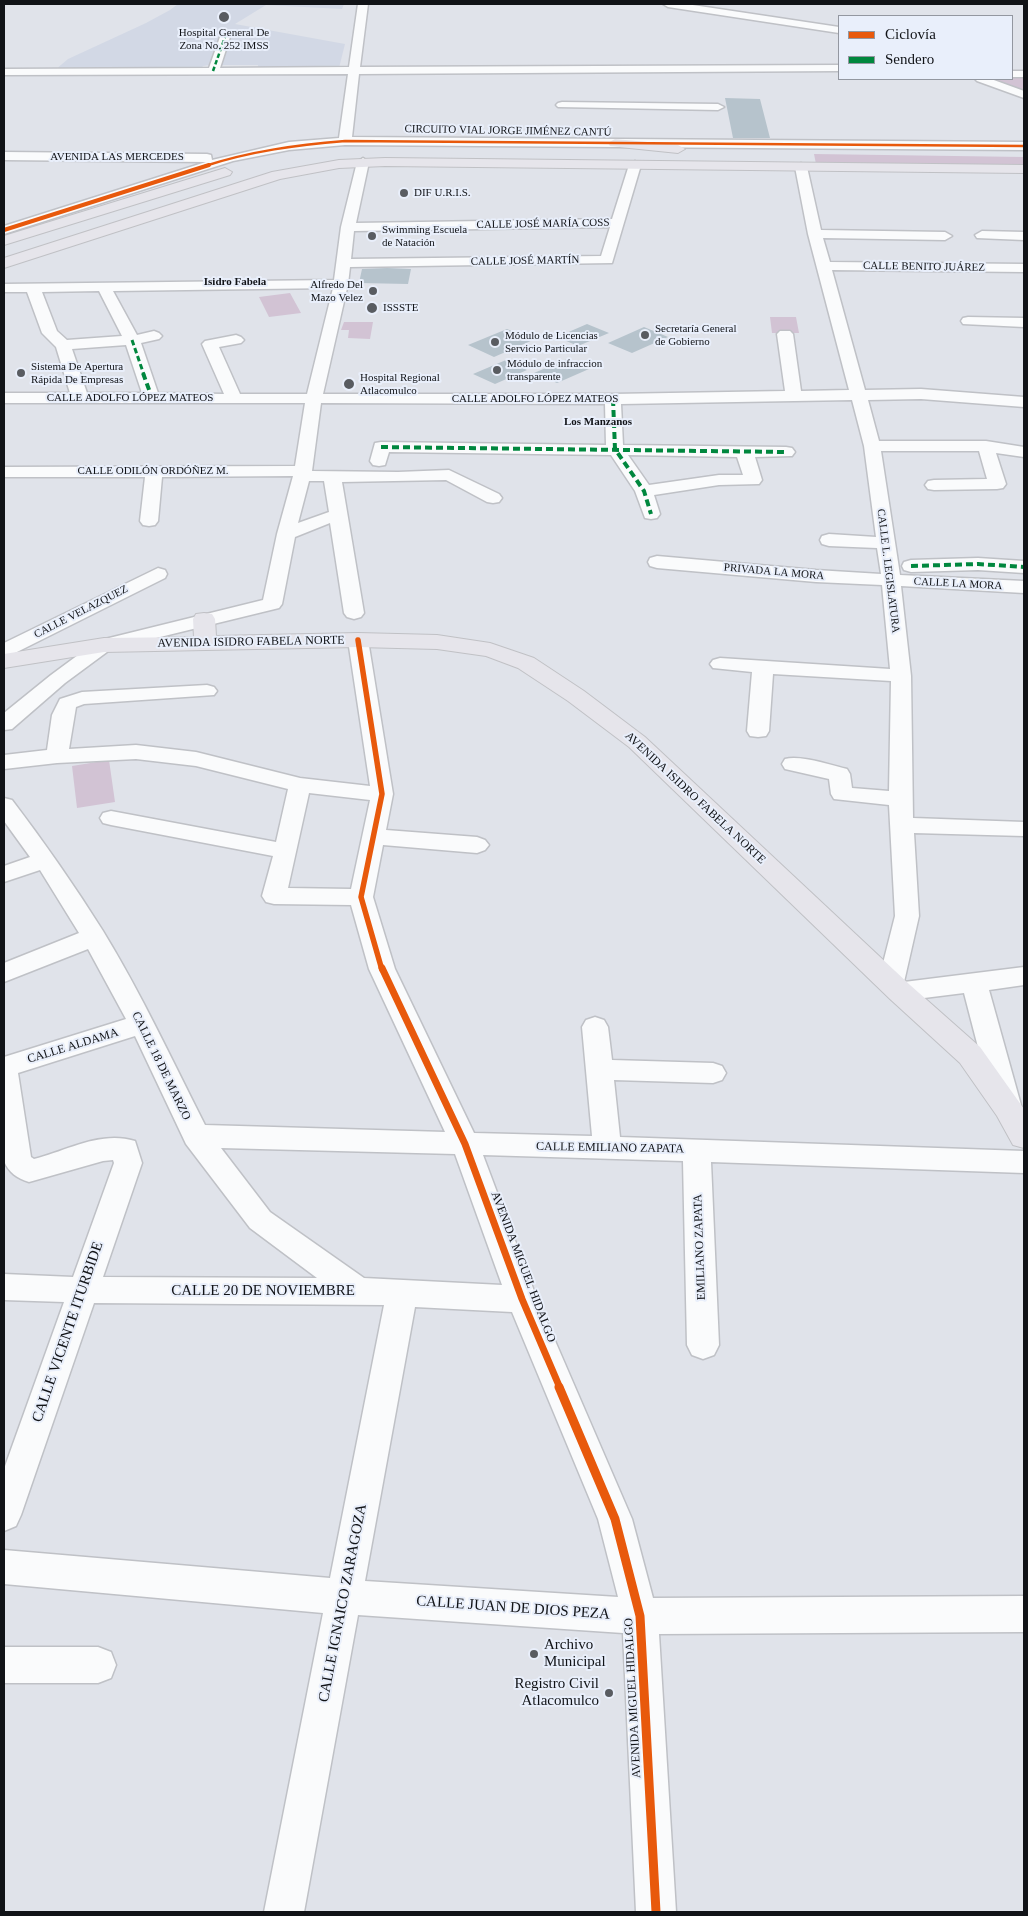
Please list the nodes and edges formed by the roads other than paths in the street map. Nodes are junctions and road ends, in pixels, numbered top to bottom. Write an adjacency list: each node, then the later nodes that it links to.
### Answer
1 (363, 4): 7 (street)
2 (668, 4): 3 (street)
3 (838, 30)
4 (225, 37): 6 (street)
5 (838, 68): 7 (street)
6 (213, 71): 7 (street); 8 (street)
7 (354, 71): 15 (street)
8 (4, 72)
9 (838, 75): 12 (street)
10 (376, 78): 12 (street)
11 (985, 80): 13 (street)
12 (712, 83): 14 (street)
13 (1024, 95)
14 (562, 105)
15 (345, 141): 16 (street, CIRCUITO VIAL JORGE JIMÉNEZ CANTÚ); 22 (street, CIRCUITO VIAL JORGE JIMÉNEZ CANTÚ)
16 (616, 143): 17 (street, CIRCUITO VIAL JORGE JIMÉNEZ CANTÚ); 18 (main road)
17 (1024, 146)
18 (692, 150): 19 (main road, CIRCUITO VIAL JORGE JIMÉNEZ CANTÚ); 28 (main road, CIRCUITO VIAL JORGE JIMÉNEZ CANTÚ)
19 (781, 152): 20 (main road, CIRCUITO VIAL JORGE JIMÉNEZ CANTÚ); 25 (main road)
20 (1024, 154)
21 (4, 156): 22 (street, AVENIDA LAS MERCEDES)
22 (230, 158): 29 (street, CIRCUITO VIAL JORGE JIMÉNEZ CANTÚ)
23 (363, 162): 24 (main road); 31 (street); 39 (main road)
24 (634, 165): 25 (main road); 30 (street, CALLE JOSÉ MARTÍN)
25 (690, 165): 26 (main road)
26 (801, 167): 27 (main road); 33 (street, CALLE L. LEGISLATURA)
27 (1024, 169)
28 (150, 194): 29 (main road); 37 (main road, CIRCUITO VIAL JORGE JIMÉNEZ CANTÚ)
29 (110, 197): 32 (street, CIRCUITO VIAL JORGE JIMÉNEZ CANTÚ)
30 (618, 223): 31 (street, CALLE JOSÉ MARÍA COSS); 38 (street, CALLE JOSÉ MARTÍN)
31 (348, 227): 38 (street)
32 (4, 230)
33 (815, 234): 35 (street); 40 (street, CALLE L. LEGISLATURA)
34 (982, 235): 36 (street)
35 (944, 236)
36 (1024, 236)
37 (4, 241)
38 (344, 262): 42 (street)
39 (4, 264)
40 (824, 266): 41 (street, CALLE BENITO JUÁREZ); 53 (street, CALLE L. LEGISLATURA)
41 (1024, 268)
42 (341, 284): 43 (street); 54 (street)
43 (104, 287): 45 (street); 50 (street)
44 (4, 288): 45 (street)
45 (33, 288): 52 (street)
46 (968, 321): 47 (street)
47 (1024, 323)
48 (785, 334): 55 (street)
49 (154, 336): 50 (street)
50 (132, 340): 52 (street); 58 (street)
51 (236, 340): 59 (street)
52 (63, 345): 57 (street)
53 (857, 395): 55 (street, CALLE ADOLFO LÓPEZ MATEOS); 61 (street, CALLE ADOLFO LÓPEZ MATEOS); 63 (street, CALLE L. LEGISLATURA)
54 (314, 397): 59 (street, CALLE ADOLFO LÓPEZ MATEOS); 60 (street, CALLE ADOLFO LÓPEZ MATEOS); 73 (street)
55 (794, 397): 60 (street, CALLE ADOLFO LÓPEZ MATEOS)
56 (4, 398): 57 (street, CALLE ADOLFO LÓPEZ MATEOS)
57 (80, 398): 58 (street, CALLE ADOLFO LÓPEZ MATEOS)
58 (152, 398): 59 (street, CALLE ADOLFO LÓPEZ MATEOS)
59 (234, 398)
60 (613, 399): 65 (street)
61 (1024, 402)
62 (938, 444): 63 (street); 64 (street); 70 (street)
63 (872, 446): 83 (street, CALLE L. LEGISLATURA)
64 (986, 446): 68 (street); 75 (street)
65 (615, 449): 66 (street); 69 (street); 76 (street)
66 (744, 450): 67 (street); 76 (street)
67 (786, 452)
68 (1022, 455)
69 (379, 461)
70 (950, 468)
71 (154, 471): 72 (street, CALLE ODILÓN ORDÓÑEZ M.); 73 (street, CALLE ODILÓN ORDÓÑEZ M.); 80 (street)
72 (4, 472)
73 (302, 474): 74 (street, CALLE ODILÓN ORDÓÑEZ M.); 81 (street)
74 (332, 477): 77 (street, CALLE ODILÓN ORDÓÑEZ M.); 78 (street)
75 (934, 485)
76 (644, 491): 79 (street)
77 (493, 498)
78 (338, 514): 81 (street); 90 (street)
79 (651, 514)
80 (149, 521)
81 (286, 534): 91 (street)
82 (830, 540): 83 (street)
83 (885, 543): 88 (street, CALLE L. LEGISLATURA)
84 (657, 562): 88 (street, PRIVADA LA MORA)
85 (911, 566): 86 (street)
86 (1024, 567)
87 (158, 574): 94 (street, CALLE VELAZQUEZ)
88 (891, 580): 89 (street, CALLE LA MORA); 98 (street, CALLE L. LEGISLATURA)
89 (1024, 587)
90 (354, 613)
91 (205, 631): 92 (main road, AVENIDA ISIDRO FABELA NORTE); 93 (main road, AVENIDA ISIDRO FABELA NORTE)
92 (358, 640): 106 (street, AVENIDA MIGUEL HIDALGO); 122 (main road, AVENIDA ISIDRO FABELA NORTE)
93 (104, 646): 95 (main road, AVENIDA ISIDRO FABELA NORTE); 100 (street)
94 (4, 651)
95 (4, 661)
96 (720, 664): 97 (street)
97 (763, 667): 98 (street); 101 (street)
98 (901, 676): 107 (street, CALLE L. LEGISLATURA)
99 (207, 691): 102 (street)
100 (4, 724)
101 (758, 731)
102 (57, 756): 103 (street); 105 (street)
103 (4, 762)
104 (793, 764): 107 (street)
105 (300, 785): 106 (street); 114 (street)
106 (382, 794): 112 (street, AVENIDA MIGUEL HIDALGO)
107 (900, 799): 110 (street, CALLE L. LEGISLATURA)
108 (4, 805): 115 (street, CALLE 18 DE MARZO)
109 (111, 818): 114 (street)
110 (901, 825): 111 (street); 122 (street, CALLE L. LEGISLATURA)
111 (1024, 830)
112 (373, 837): 113 (street); 117 (street, AVENIDA MIGUEL HIDALGO)
113 (477, 845)
114 (286, 851): 117 (street)
115 (45, 860): 116 (street); 118 (street, CALLE 18 DE MARZO)
116 (4, 874)
117 (361, 897): 132 (street, AVENIDA MIGUEL HIDALGO)
118 (94, 937): 119 (street); 123 (street, CALLE 18 DE MARZO)
119 (4, 972)
120 (1024, 976): 121 (street)
121 (974, 982): 122 (street); 129 (street)
122 (895, 987): 129 (main road, AVENIDA ISIDRO FABELA NORTE)
123 (142, 1024): 125 (street, CALLE ALDAMA); 130 (street, CALLE 18 DE MARZO)
124 (595, 1027): 126 (street)
125 (4, 1067)
126 (600, 1070): 128 (street); 133 (street)
127 (4, 1072): 137 (street, CALLE VICENTE ITURBIDE)
128 (713, 1073)
129 (1008, 1108): 131 (main road, AVENIDA ISIDRO FABELA NORTE)
130 (196, 1136): 132 (street, CALLE EMILIANO ZAPATA); 138 (street, CALLE 18 DE MARZO)
131 (1024, 1136)
132 (465, 1144): 133 (street, CALLE EMILIANO ZAPATA); 140 (street, AVENIDA MIGUEL HIDALGO)
133 (607, 1148): 134 (street, CALLE EMILIANO ZAPATA)
134 (697, 1150): 135 (street, CALLE EMILIANO ZAPATA); 141 (street, EMILIANO ZAPATA)
135 (1024, 1162)
136 (4, 1287): 137 (street, CALLE 20 DE NOVIEMBRE)
137 (82, 1290): 138 (street, CALLE 20 DE NOVIEMBRE); 142 (street, CALLE VICENTE ITURBIDE)
138 (358, 1291): 139 (street, CALLE 20 DE NOVIEMBRE)
139 (402, 1294): 140 (street, CALLE 20 DE NOVIEMBRE); 144 (street, CALLE IGNAICO ZARAGOZA)
140 (522, 1299): 146 (street, AVENIDA MIGUEL HIDALGO)
141 (703, 1345)
142 (4, 1515)
143 (4, 1567): 144 (street, CALLE JUAN DE DIOS PEZA)
144 (344, 1597): 146 (street, CALLE JUAN DE DIOS PEZA); 149 (street, CALLE IGNAICO ZARAGOZA)
145 (1024, 1614): 146 (street, CALLE JUAN DE DIOS PEZA)
146 (640, 1616): 150 (street, AVENIDA MIGUEL HIDALGO)
147 (4, 1665): 148 (street)
148 (98, 1665)
149 (284, 1912)
150 (656, 1912)

